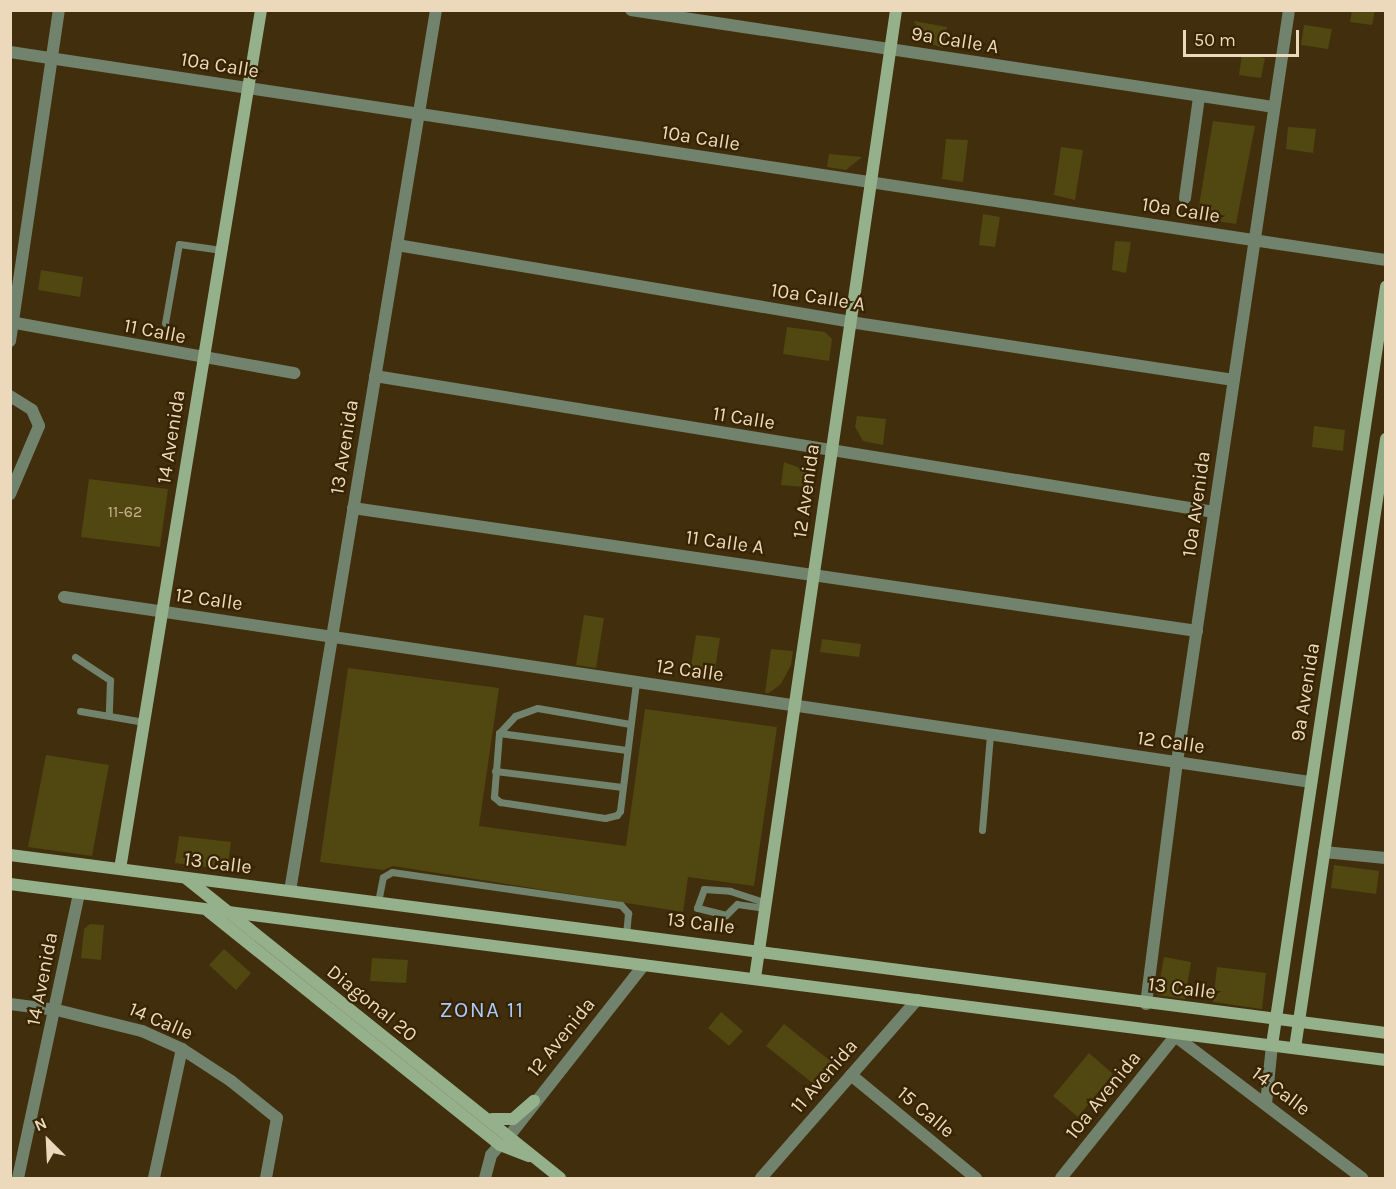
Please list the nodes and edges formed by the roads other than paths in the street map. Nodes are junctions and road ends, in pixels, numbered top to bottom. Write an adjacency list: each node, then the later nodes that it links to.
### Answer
1 (59, 10): 9 (street)
2 (261, 10): 10 (main road, 14 Avenida)
3 (436, 10): 13 (street, 13 Avenida)
4 (631, 10): 7 (street, 9a Calle A)
5 (896, 10): 7 (main road, 12 Avenida)
6 (1289, 10): 12 (street, 10a Avenida)
7 (890, 49): 11 (street, 9a Calle A); 14 (main road, 12 Avenida)
8 (10, 52): 9 (street, 10a Calle)
9 (51, 59): 10 (street, 10a Calle); 22 (street)
10 (248, 88): 13 (street, 10a Calle); 18 (main road, 14 Avenida)
11 (1199, 97): 12 (street, 9a Calle A); 15 (street)
12 (1274, 107): 16 (street, 10a Avenida)
13 (419, 114): 14 (street, 10a Calle); 17 (street, 13 Avenida)
14 (871, 183): 16 (street, 10a Calle); 21 (main road, 12 Avenida)
15 (1185, 198)
16 (1255, 241): 19 (street, 10a Calle); 29 (street, 10a Avenida)
17 (397, 245): 21 (street, 10a Calle A); 28 (street, 13 Avenida)
18 (222, 250): 23 (lane); 26 (main road, 14 Avenida)
19 (1386, 260)
20 (1386, 287): 25 (main road, 9a Avenida)
21 (850, 322): 29 (street, 10a Calle A); 32 (main road, 12 Avenida)
22 (12, 323): 24 (street); 26 (street, 11 Calle)
23 (165, 323)
24 (10, 341)
25 (1382, 344): 53 (main road, 9a Avenida)
26 (204, 360): 27 (street, 11 Calle); 38 (main road, 14 Avenida)
27 (294, 373)
28 (375, 376): 32 (street, 11 Calle); 34 (street, 13 Avenida)
29 (1234, 380): 35 (street, 10a Avenida)
30 (10, 396): 33 (street)
31 (1386, 440): 56 (main road)
32 (831, 452): 35 (street, 11 Calle); 36 (main road, 12 Avenida)
33 (10, 494)
34 (353, 508): 36 (street, 11 Calle A); 40 (street, 13 Avenida)
35 (1214, 512): 39 (street, 10a Avenida)
36 (814, 574): 39 (street, 11 Calle A); 43 (main road, 12 Avenida)
37 (64, 597): 38 (street, 12 Calle)
38 (162, 612): 40 (street, 12 Calle); 46 (main road, 14 Avenida)
39 (1197, 631): 51 (street, 10a Avenida)
40 (332, 637): 42 (street, 12 Calle); 62 (street, 13 Avenida)
41 (75, 657): 45 (lane)
42 (636, 682): 43 (street, 12 Calle); 47 (lane)
43 (794, 705): 49 (street, 12 Calle); 65 (main road, 12 Avenida)
44 (80, 711): 45 (lane)
45 (109, 715): 46 (lane)
46 (144, 722): 59 (main road, 14 Avenida)
47 (630, 724): 48 (lane); 50 (lane)
48 (498, 733): 50 (lane); 52 (lane)
49 (990, 735): 51 (street, 12 Calle); 55 (lane)
50 (627, 750): 54 (lane)
51 (1177, 762): 53 (street, 12 Calle); 74 (street, 10a Avenida)
52 (495, 771): 54 (lane); 54 (lane)
53 (1311, 782): 76 (main road, 9a Avenida)
54 (622, 787)
55 (982, 830)
56 (1324, 852): 58 (street); 77 (main road)
57 (10, 855): 59 (main road, 13 Calle)
58 (1386, 858)
59 (120, 869): 60 (main road, 13 Calle)
60 (186, 879): 62 (main road, 13 Calle); 67 (main road, Diagonal 20)
61 (10, 884): 63 (main road)
62 (290, 891): 64 (main road, 13 Calle)
63 (79, 893): 66 (main road); 75 (street, 14 Avenida)
64 (378, 902): 68 (main road, 13 Calle); 68 (lane)
65 (765, 905): 65 (lane); 69 (main road, 12 Avenida)
66 (206, 910): 67 (main road); 89 (main road, Diagonal 20)
67 (226, 912): 70 (main road); 87 (main road, Diagonal 20)
68 (626, 934): 69 (main road, 13 Calle)
69 (759, 950): 71 (main road, 12 Avenida); 74 (main road, 13 Calle)
70 (644, 964): 71 (main road); 85 (street, 12 Avenida)
71 (756, 978): 72 (main road)
72 (917, 1000): 79 (main road); 84 (street, 11 Avenida)
73 (10, 1004): 75 (street, 14 Calle)
74 (1146, 1004): 76 (main road, 13 Calle)
75 (57, 1010): 82 (street, 14 Calle); 92 (street, 14 Avenida)
76 (1275, 1019): 77 (main road, 13 Calle); 80 (main road, 9a Avenida)
77 (1298, 1023): 78 (main road, 13 Calle); 81 (main road)
78 (1386, 1033)
79 (1175, 1036): 80 (main road); 86 (street, 14 Calle); 99 (street, 10a Avenida)
80 (1272, 1045): 81 (main road); 86 (street, 9a Avenida)
81 (1295, 1048): 83 (main road)
82 (182, 1049): 93 (street); 94 (street, 14 Calle)
83 (1386, 1060)
84 (851, 1075): 97 (street, 11 Avenida); 98 (street, 15 Calle)
85 (534, 1101): 87 (main road); 88 (street, 12 Avenida)
86 (1266, 1104): 91 (street, 14 Calle)
87 (472, 1108): 88 (main road, Diagonal 20)
88 (510, 1135): 90 (main road, Diagonal 20)
89 (500, 1145): 90 (main road, Diagonal 20); 95 (street)
90 (533, 1157): 96 (main road, Diagonal 20)
91 (1360, 1178)
92 (18, 1179)
93 (154, 1179)
94 (267, 1179)
95 (485, 1179)
96 (560, 1179)
97 (761, 1179)
98 (976, 1179)
99 (1061, 1179)

